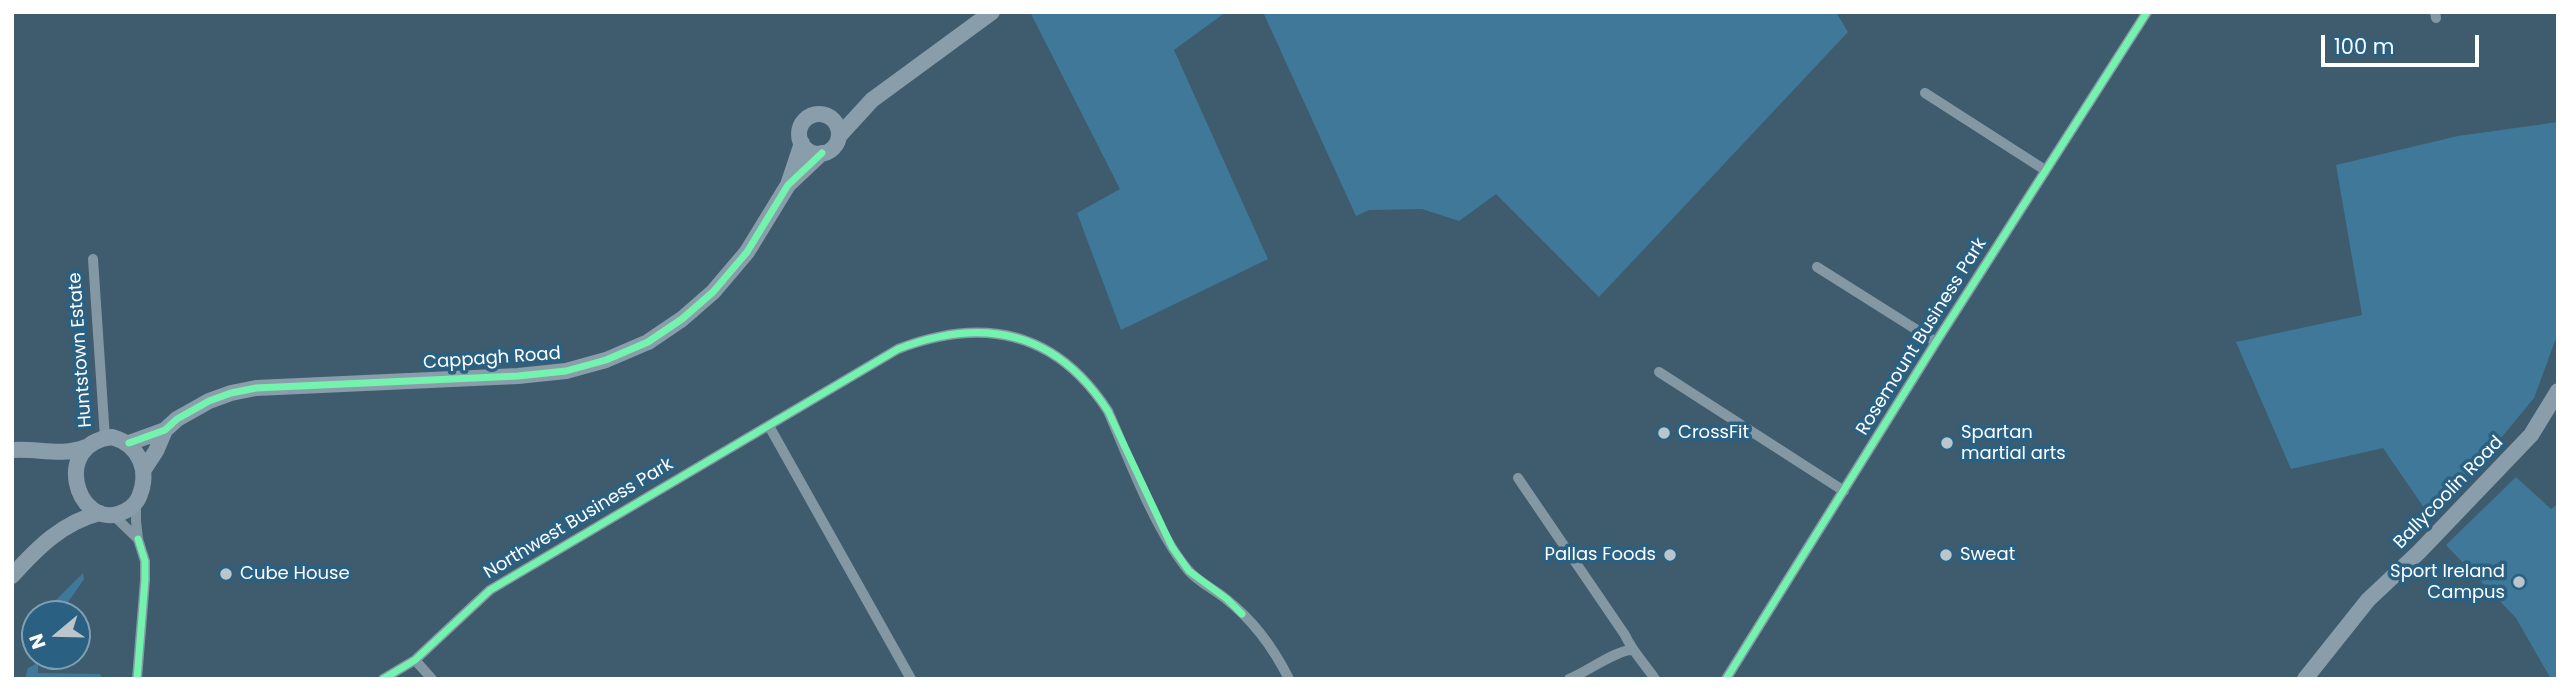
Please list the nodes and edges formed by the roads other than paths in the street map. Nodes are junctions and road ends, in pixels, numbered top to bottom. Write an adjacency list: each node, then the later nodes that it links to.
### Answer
1 (992, 12): 4 (street, Cappagh Road)
2 (2147, 12): 9 (street, Rosemount Business Park)
3 (1925, 93): 9 (street)
4 (872, 100): 5 (street, Cappagh Road); 6 (street, Cappagh Road)
5 (828, 116): 6 (street); 7 (street, Cappagh Road)
6 (839, 136): 8 (street, Cappagh Road)
7 (802, 143): 8 (street); 10 (street, Cappagh Road)
8 (822, 153): 10 (street, Cappagh Road)
9 (2045, 170): 13 (street, Rosemount Business Park)
10 (788, 185): 17 (street, Cappagh Road)
11 (93, 259): 18 (street, Huntstown Estate)
12 (1817, 267): 13 (street, Rosemount Business Park)
13 (1936, 342): 27 (street, Rosemount Business Park)
14 (1659, 372): 27 (street)
15 (2558, 391): 43 (street, Ballycoolin Road)
16 (769, 426): 34 (street, Northwest Business Park); 38 (street); 39 (street, Northwest Business Park)
17 (165, 430): 19 (street, Cappagh Road); 24 (street, Cappagh Road)
18 (104, 438): 19 (street); 20 (street)
19 (129, 443): 24 (street)
20 (86, 447): 22 (street); 23 (street)
21 (12, 450): 22 (street)
22 (59, 453): 23 (street)
23 (76, 470): 26 (street)
24 (143, 471): 28 (street)
25 (1518, 478): 33 (street)
26 (78, 490): 29 (street); 30 (street)
27 (1844, 491): 42 (street, Rosemount Business Park)
28 (136, 502): 29 (street); 31 (street)
29 (107, 514): 30 (street); 31 (street)
30 (57, 533): 32 (street)
31 (138, 539): 35 (street)
32 (12, 576)
33 (1632, 650): 40 (street); 41 (street)
34 (415, 660): 36 (street, Northwest Business Park); 37 (street)
35 (137, 679)
36 (383, 679)
37 (432, 679)
38 (911, 679)
39 (1289, 679)
40 (1569, 679)
41 (1655, 679)
42 (1726, 679)
43 (2305, 679)

